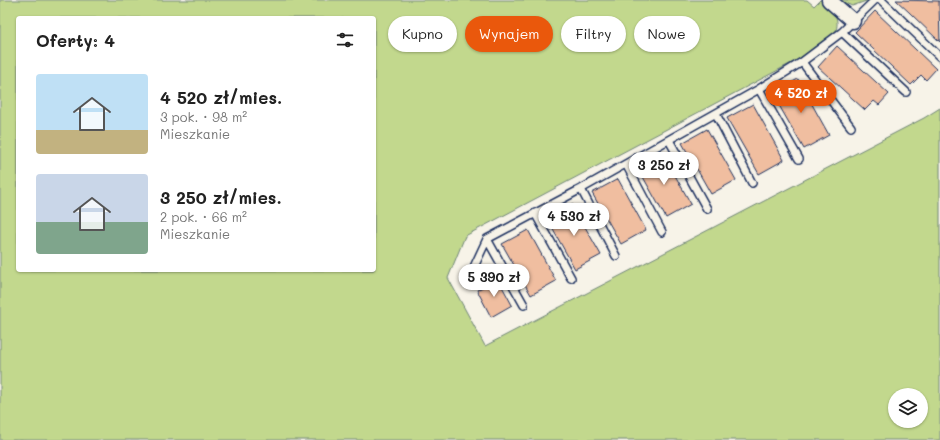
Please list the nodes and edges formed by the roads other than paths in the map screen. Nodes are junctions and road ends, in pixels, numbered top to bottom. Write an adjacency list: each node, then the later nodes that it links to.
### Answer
1 (829, 0): 4 (street)
2 (875, 0): 4 (lane)
3 (881, 0): 6 (lane)
4 (853, 21): 5 (lane)
5 (842, 32): 7 (lane); 9 (lane)
6 (940, 57)
7 (802, 62): 8 (lane); 11 (lane)
8 (759, 89): 10 (lane); 13 (lane)
9 (906, 92)
10 (716, 114): 12 (lane); 15 (lane)
11 (851, 127)
12 (669, 140): 14 (lane); 17 (lane)
13 (799, 159)
14 (626, 164): 16 (lane); 19 (lane)
15 (752, 183)
16 (581, 189): 18 (lane); 21 (lane)
17 (708, 209)
18 (535, 213): 20 (lane); 23 (lane)
19 (662, 232)
20 (487, 239): 22 (lane); 24 (lane)
21 (616, 256)
22 (473, 269)
23 (571, 278)
24 (524, 305)

